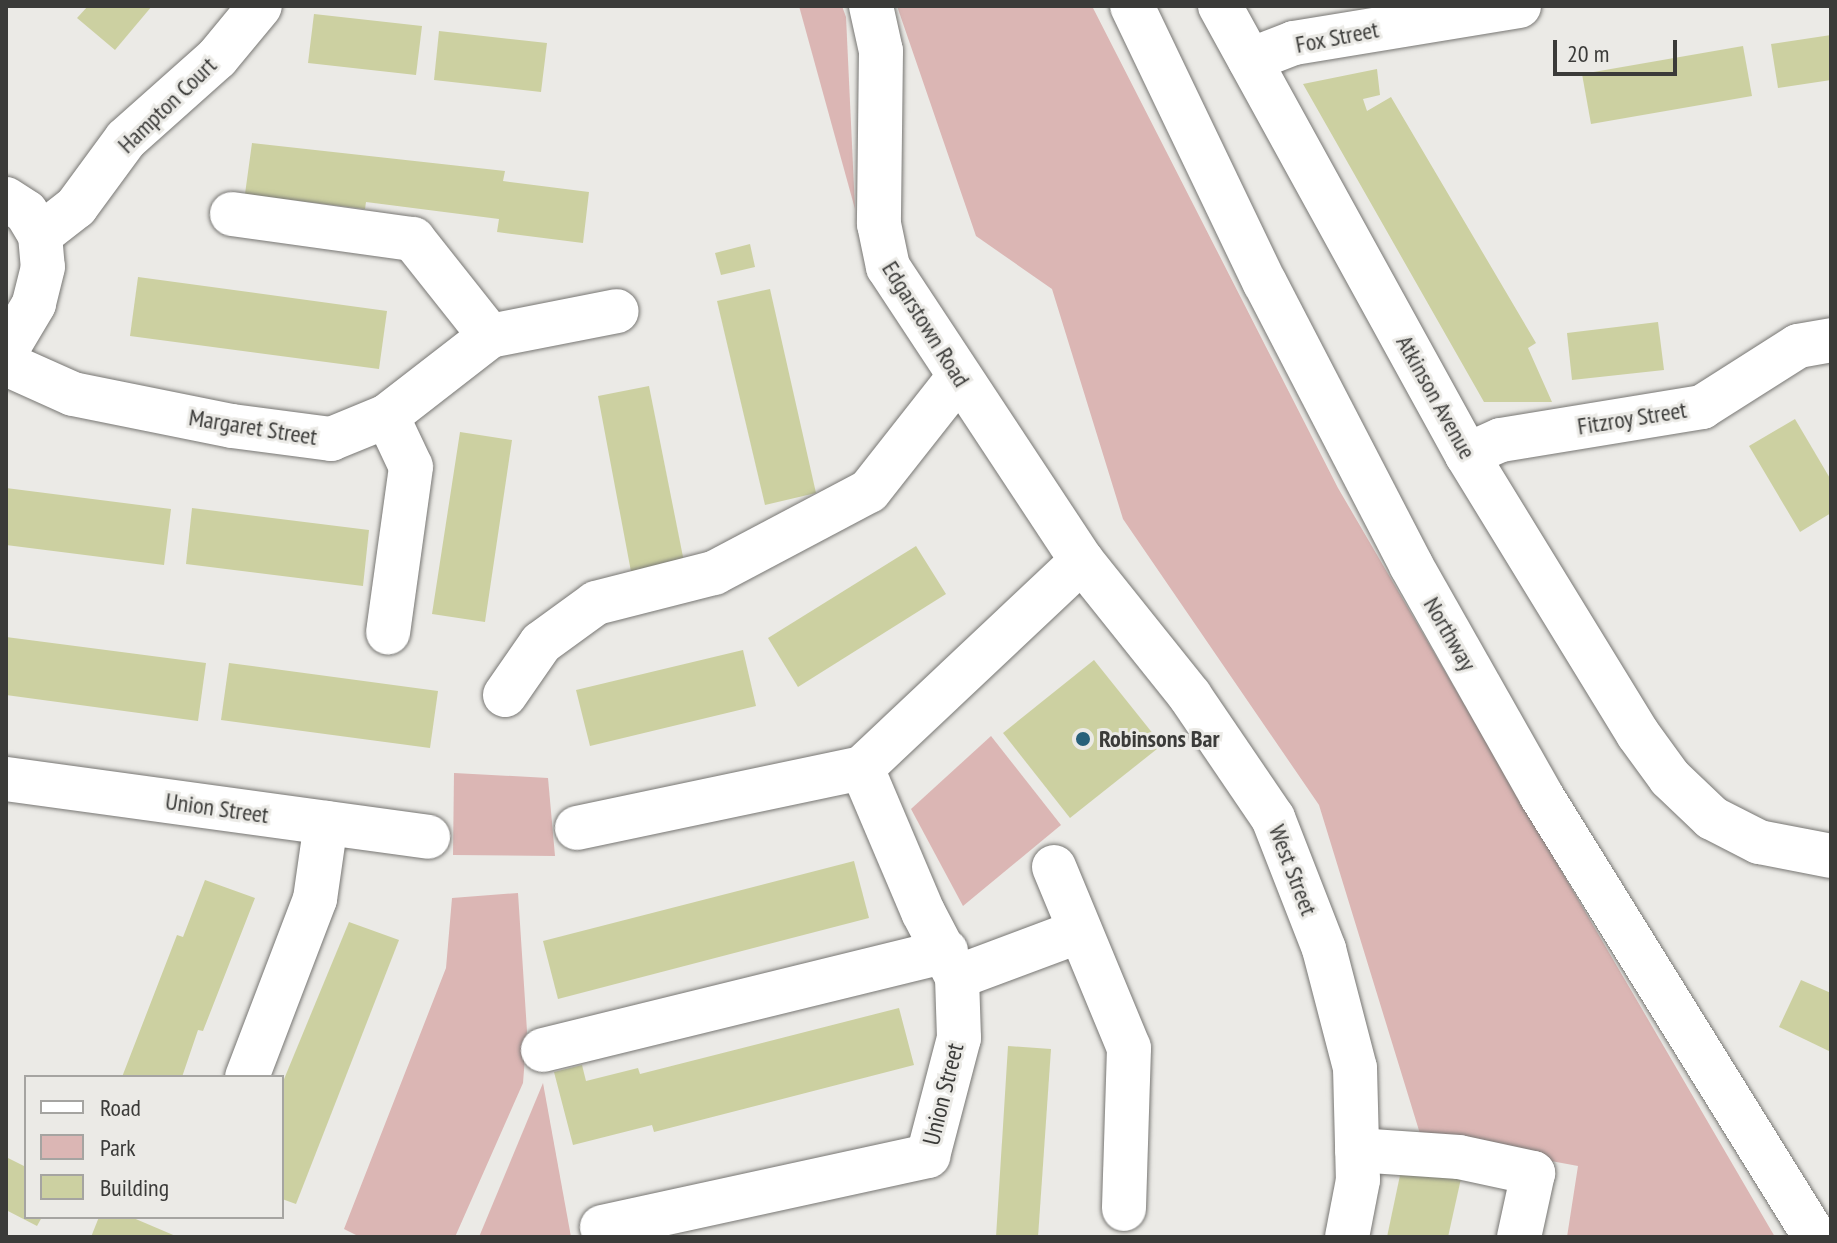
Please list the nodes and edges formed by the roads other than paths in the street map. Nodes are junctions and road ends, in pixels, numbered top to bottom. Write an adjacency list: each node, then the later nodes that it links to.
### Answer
1 (260, 6): 9 (main road, Hampton Court)
2 (871, 6): 15 (main road, Edgarstown Road)
3 (1132, 6): 37 (main road, Northway)
4 (1220, 6): 6 (main road, Atkinson Avenue)
5 (1519, 6): 6 (main road, Fox Street)
6 (1250, 60): 17 (main road, Atkinson Avenue)
7 (6, 199): 9 (main road)
8 (232, 214): 11 (main road)
9 (40, 235): 13 (main road)
10 (617, 311): 11 (main road, Margaret Street)
11 (490, 336): 16 (main road, Margaret Street)
12 (1830, 346): 17 (main road, Fitzroy Street)
13 (6, 351)
14 (6, 364): 16 (main road, Margaret Street)
15 (958, 378): 18 (main road, Edgarstown Road); 20 (main road)
16 (387, 416): 19 (main road)
17 (1467, 455): 26 (main road, Atkinson Avenue)
18 (1082, 561): 21 (main road); 32 (main road, West Street)
19 (388, 632)
20 (505, 695)
21 (862, 768): 24 (main road); 29 (main road, Union Street)
22 (6, 779): 23 (main road, Union Street)
23 (326, 823): 25 (main road, Union Street); 31 (main road)
24 (577, 828)
25 (428, 837)
26 (1831, 856)
27 (1054, 867): 28 (main road)
28 (1080, 931): 29 (main road); 33 (main road)
29 (952, 964): 30 (main road); 34 (main road, Union Street)
30 (543, 1050)
31 (248, 1075)
32 (1357, 1150): 35 (main road, West Street); 36 (main road)
33 (1124, 1209)
34 (602, 1227)
35 (1347, 1237)
36 (1519, 1237)
37 (1815, 1237)

